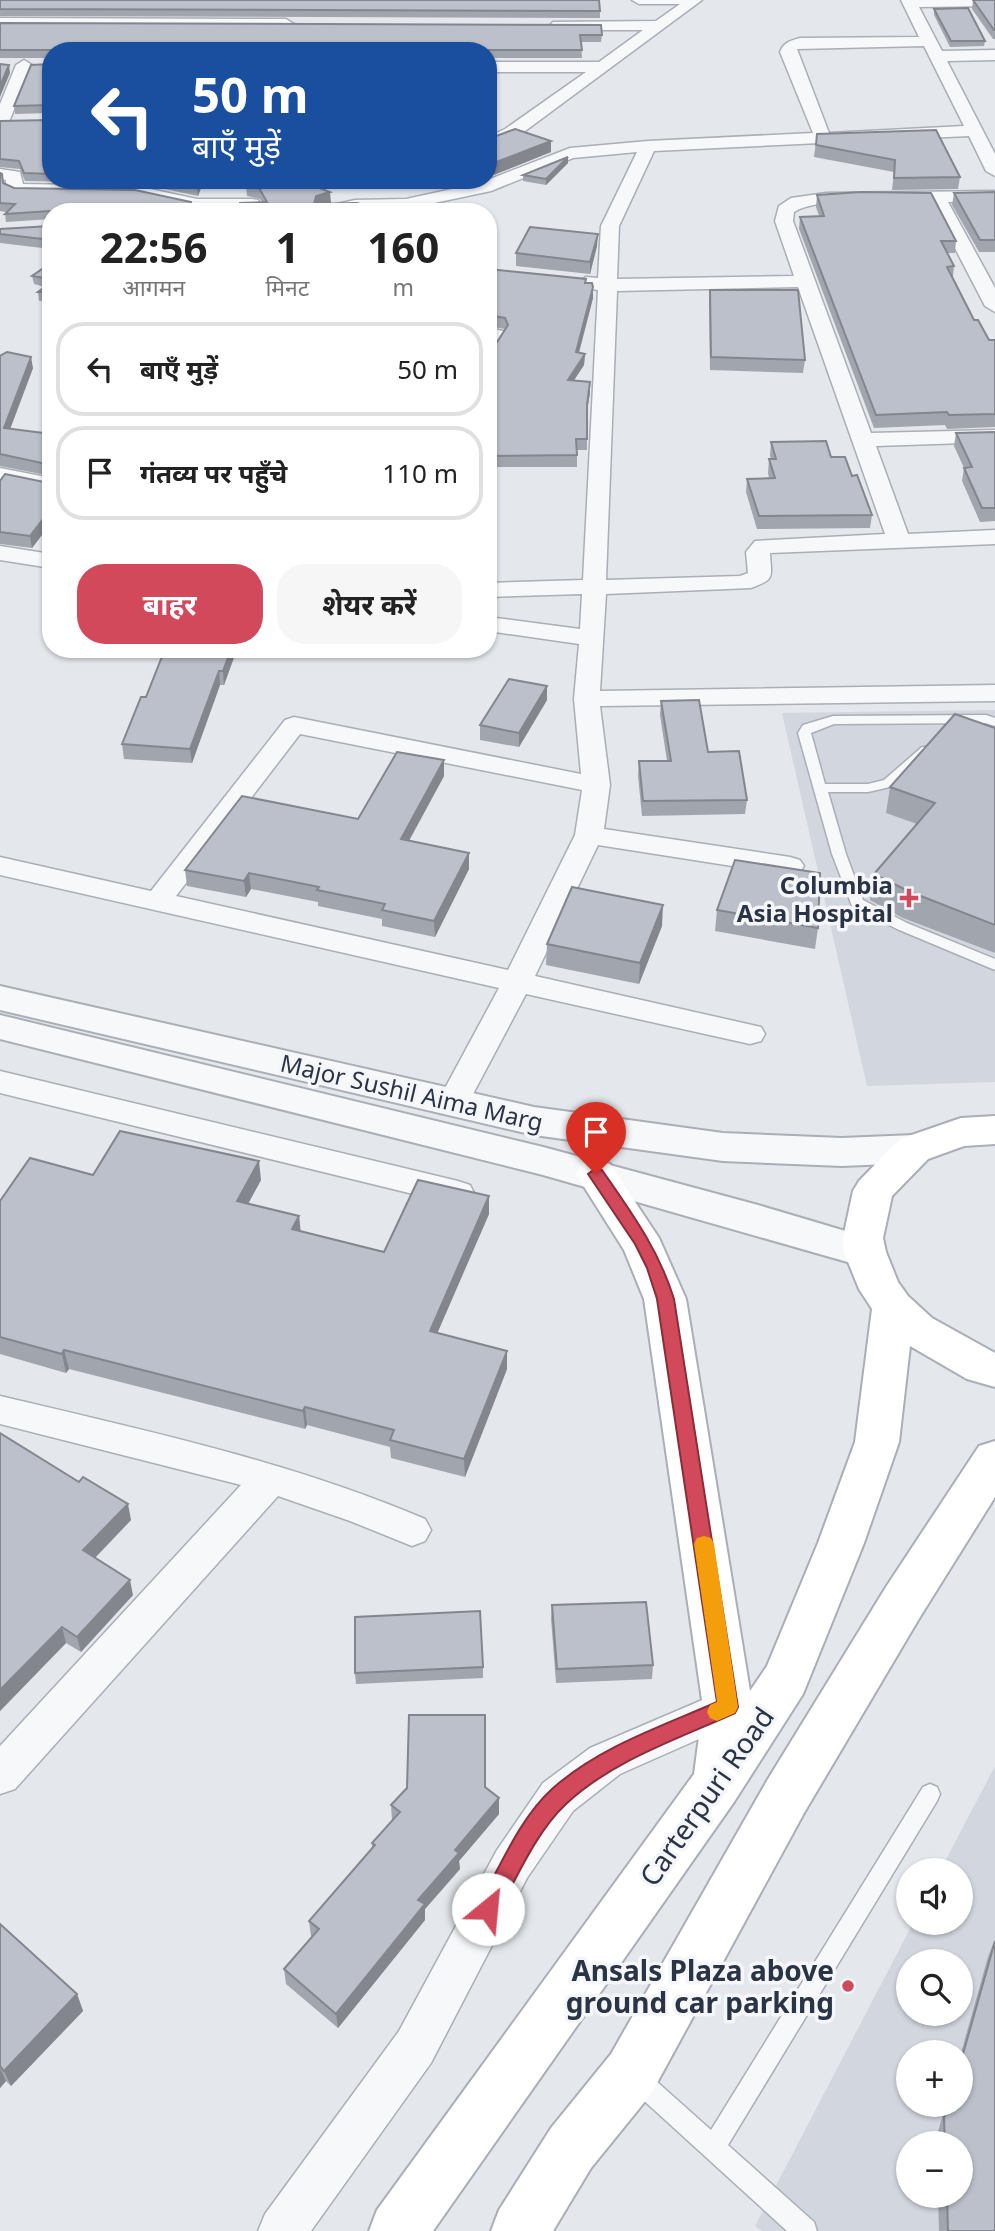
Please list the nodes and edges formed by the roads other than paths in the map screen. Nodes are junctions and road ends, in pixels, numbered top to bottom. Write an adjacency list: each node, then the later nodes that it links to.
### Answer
1 (639, 0): 2 (street)
2 (678, 0)
3 (695, 0): 9 (street)
4 (909, 2): 5 (street); 10 (street)
5 (995, 2)
6 (0, 23): 7 (street)
7 (303, 24)
8 (537, 25): 9 (street)
9 (660, 26): 15 (street)
10 (929, 41): 12 (street); 20 (street)
11 (995, 55): 12 (street)
12 (937, 56): 18 (street)
13 (25, 65): 16 (street)
14 (497, 67): 15 (street)
15 (599, 67): 19 (street)
16 (5, 122)
17 (497, 131): 19 (street)
18 (974, 131): 20 (street); 23 (street)
19 (507, 135): 21 (street)
20 (823, 138): 22 (street)
21 (497, 140)
22 (648, 146): 25 (street); 37 (street)
23 (995, 171)
24 (0, 174): 30 (street)
25 (497, 182)
26 (395, 189): 31 (street)
27 (471, 189): 32 (street)
28 (995, 196): 29 (street)
29 (937, 197): 34 (street); 36 (street)
30 (192, 203)
31 (365, 203)
32 (410, 203)
33 (995, 264): 34 (street)
34 (973, 265): 38 (street)
35 (569, 281): 37 (street)
36 (805, 281): 37 (street); 40 (street)
37 (608, 285): 47 (street)
38 (995, 306)
39 (995, 436): 40 (street)
40 (861, 440): 44 (street)
41 (0, 475): 42 (street)
42 (42, 483)
43 (995, 537): 44 (street)
44 (898, 541): 47 (street)
45 (0, 554): 46 (street)
46 (42, 560)
47 (594, 586): 48 (street); 50 (street)
48 (497, 590)
49 (497, 625): 50 (street)
50 (592, 638): 52 (street)
51 (995, 693): 52 (street)
52 (587, 699): 55 (street)
53 (963, 719): 54 (lane); 56 (lane); 56 (lane)
54 (995, 722)
55 (597, 785): 57 (street); 60 (street)
56 (821, 788): 61 (lane)
57 (589, 835): 59 (street); 62 (street)
58 (0, 866): 60 (street)
59 (790, 866)
60 (157, 901): 62 (street)
61 (995, 965)
62 (517, 982): 65 (street); 67 (street)
63 (0, 998): 67 (street, Major Sushil Aima Marg)
64 (0, 1027): 70 (street, Major Sushil Aima Marg)
65 (750, 1034)
66 (0, 1082): 71 (street)
67 (453, 1103): 69 (street, Major Sushil Aima Marg)
68 (995, 1130): 69 (main road)
69 (914, 1149): 72 (main road)
70 (596, 1174): 72 (street, Major Sushil Aima Marg); 79 (main road)
71 (483, 1199)
72 (865, 1252): 73 (main road)
73 (893, 1307): 74 (main road); 81 (main road, Carterpuri Road)
74 (995, 1370)
75 (0, 1410): 77 (street)
76 (995, 1459): 83 (main road)
77 (270, 1479): 78 (street); 80 (street)
78 (412, 1530)
79 (728, 1707): 81 (main road); 85 (street)
80 (0, 1775)
81 (716, 1785): 86 (main road, Carterpuri Road)
82 (930, 1794): 84 (lane)
83 (631, 2074): 84 (lane); 87 (main road)
84 (714, 2146): 88 (lane)
85 (282, 2231)
86 (398, 2231)
87 (520, 2231)
88 (805, 2231)

